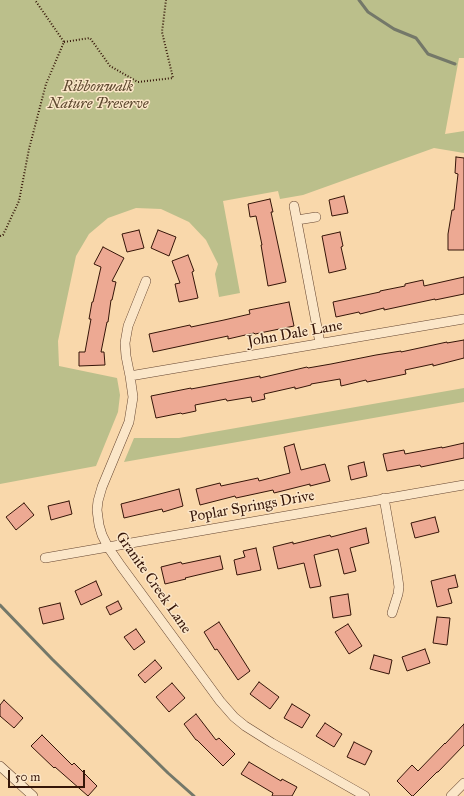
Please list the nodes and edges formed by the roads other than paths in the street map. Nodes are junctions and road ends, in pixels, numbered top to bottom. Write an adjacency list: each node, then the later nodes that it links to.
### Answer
1 (294, 206): 3 (street)
2 (316, 217): 3 (street)
3 (297, 220): 6 (street)
4 (146, 281): 7 (street, Granite Creek Lane)
5 (464, 319): 6 (street, John Dale Lane)
6 (320, 343): 7 (street, John Dale Lane)
7 (130, 376): 10 (street, Granite Creek Lane)
8 (464, 485): 9 (street, Poplar Springs Drive)
9 (384, 498): 10 (street, Poplar Springs Drive); 12 (street)
10 (108, 547): 11 (street, Poplar Springs Drive); 16 (street, Granite Creek Lane)
11 (45, 558)
12 (392, 613)
13 (0, 766): 15 (street)
14 (464, 783): 17 (street)
15 (33, 796)
16 (365, 796)
17 (451, 796)

